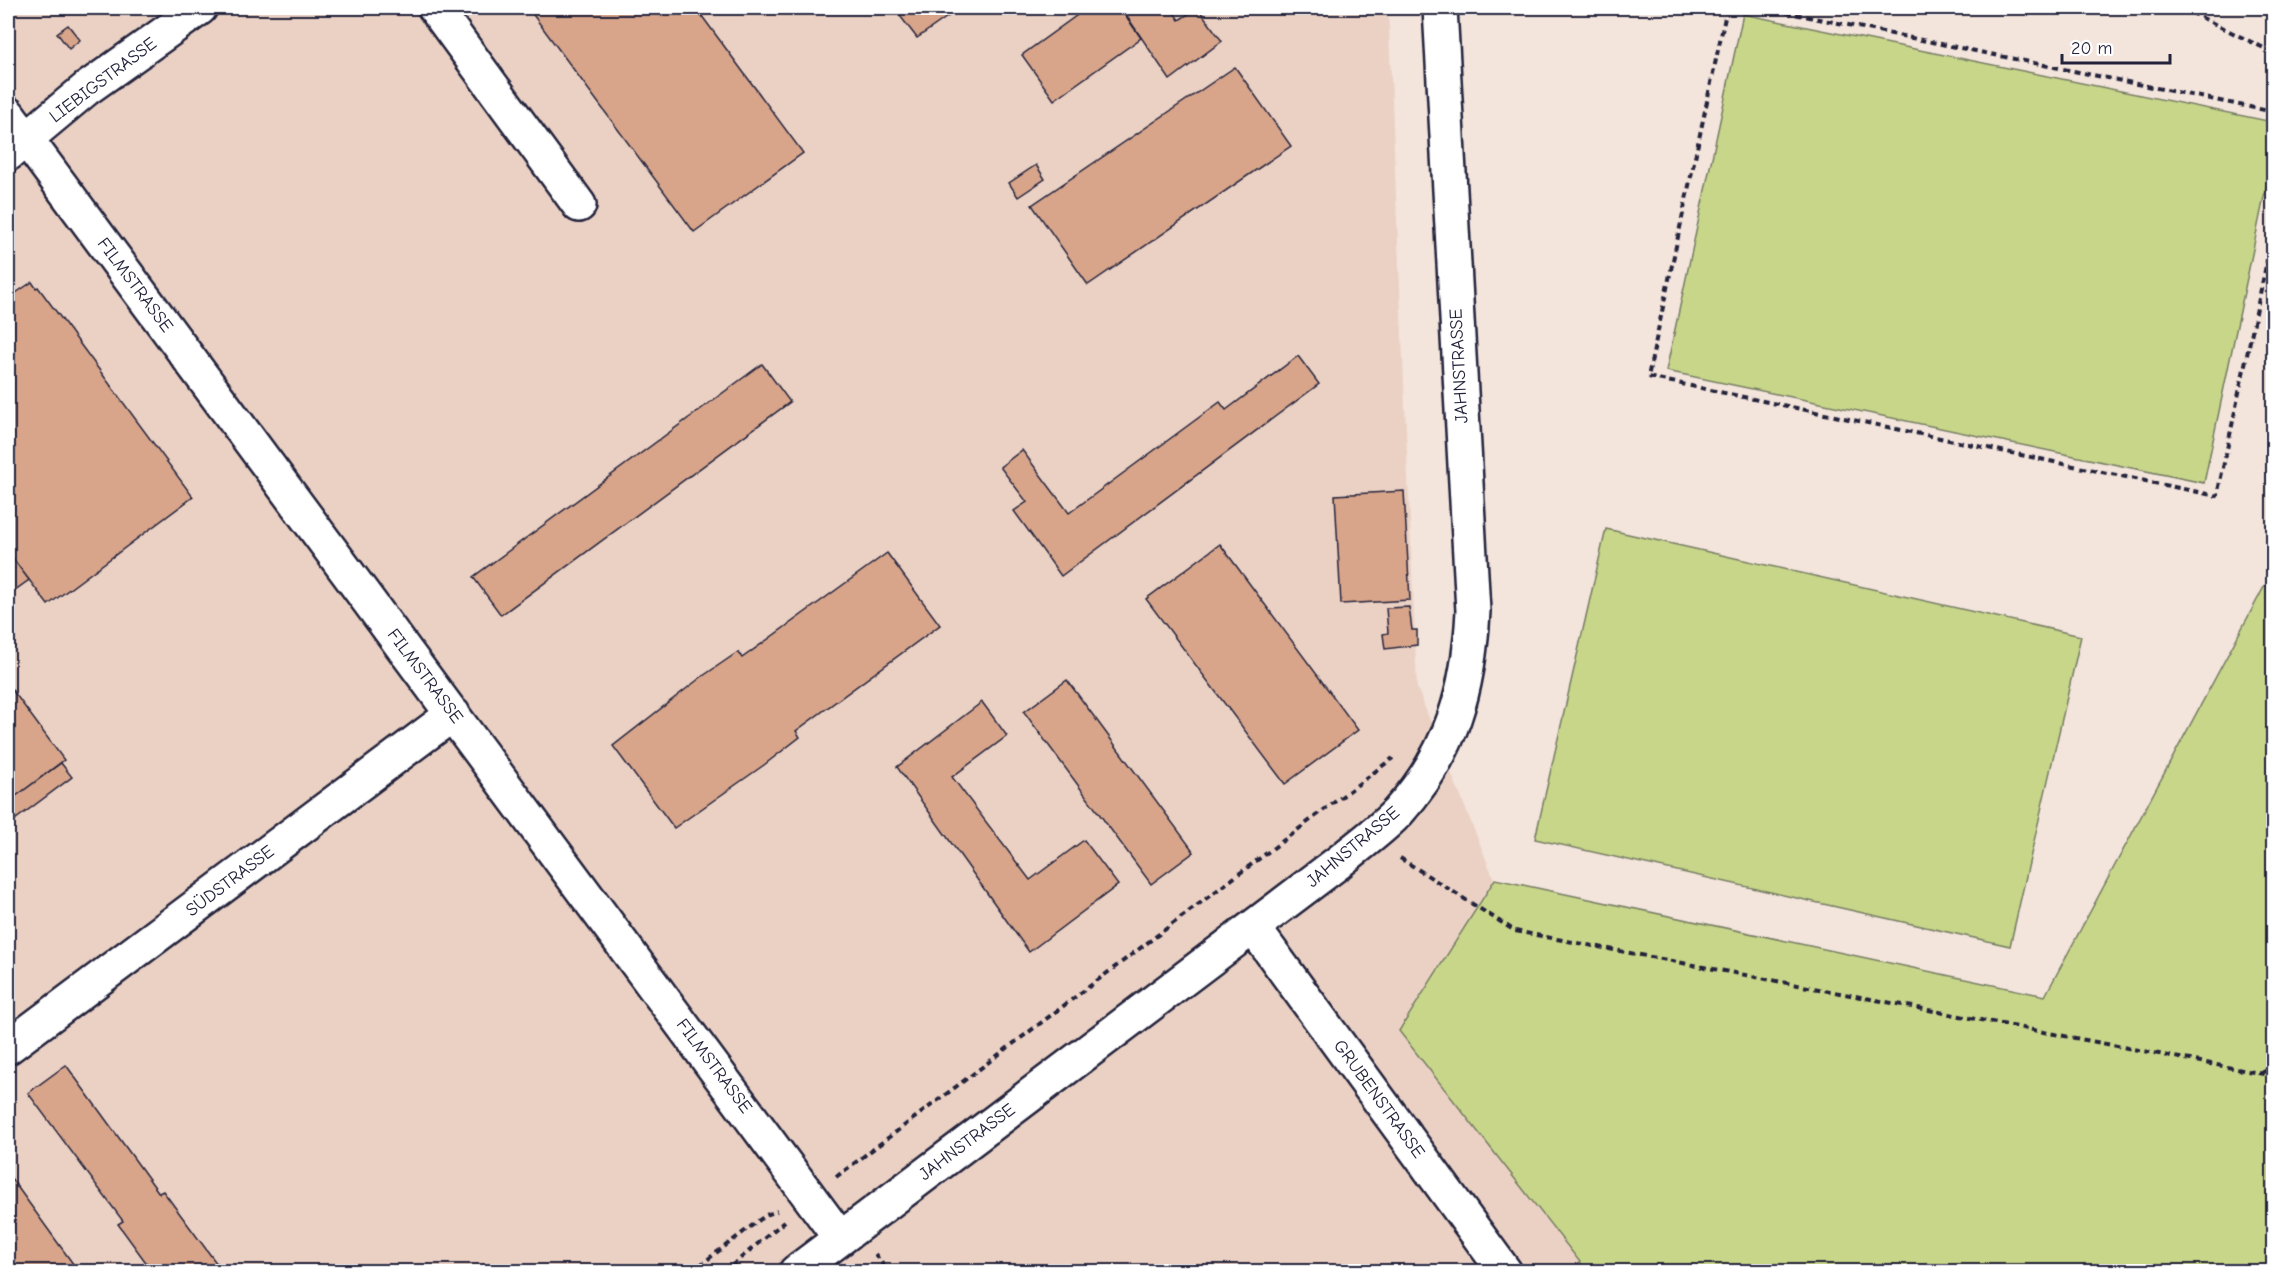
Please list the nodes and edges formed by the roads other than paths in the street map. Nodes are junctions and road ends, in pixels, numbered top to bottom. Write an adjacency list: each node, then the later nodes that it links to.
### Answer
1 (201, 8): 4 (street, LIEBIGSTRASSE)
2 (435, 8): 5 (street)
3 (1440, 8): 7 (street, JAHNSTRASSE)
4 (14, 136): 6 (street, FILMSTRASSE)
5 (579, 205)
6 (453, 714): 8 (street, SÜDSTRASSE); 9 (street, FILMSTRASSE)
7 (1253, 927): 9 (street, JAHNSTRASSE); 11 (street, GRUBENSTRASSE)
8 (8, 1047)
9 (840, 1238): 10 (street, JAHNSTRASSE)
10 (796, 1272)
11 (1505, 1272)

